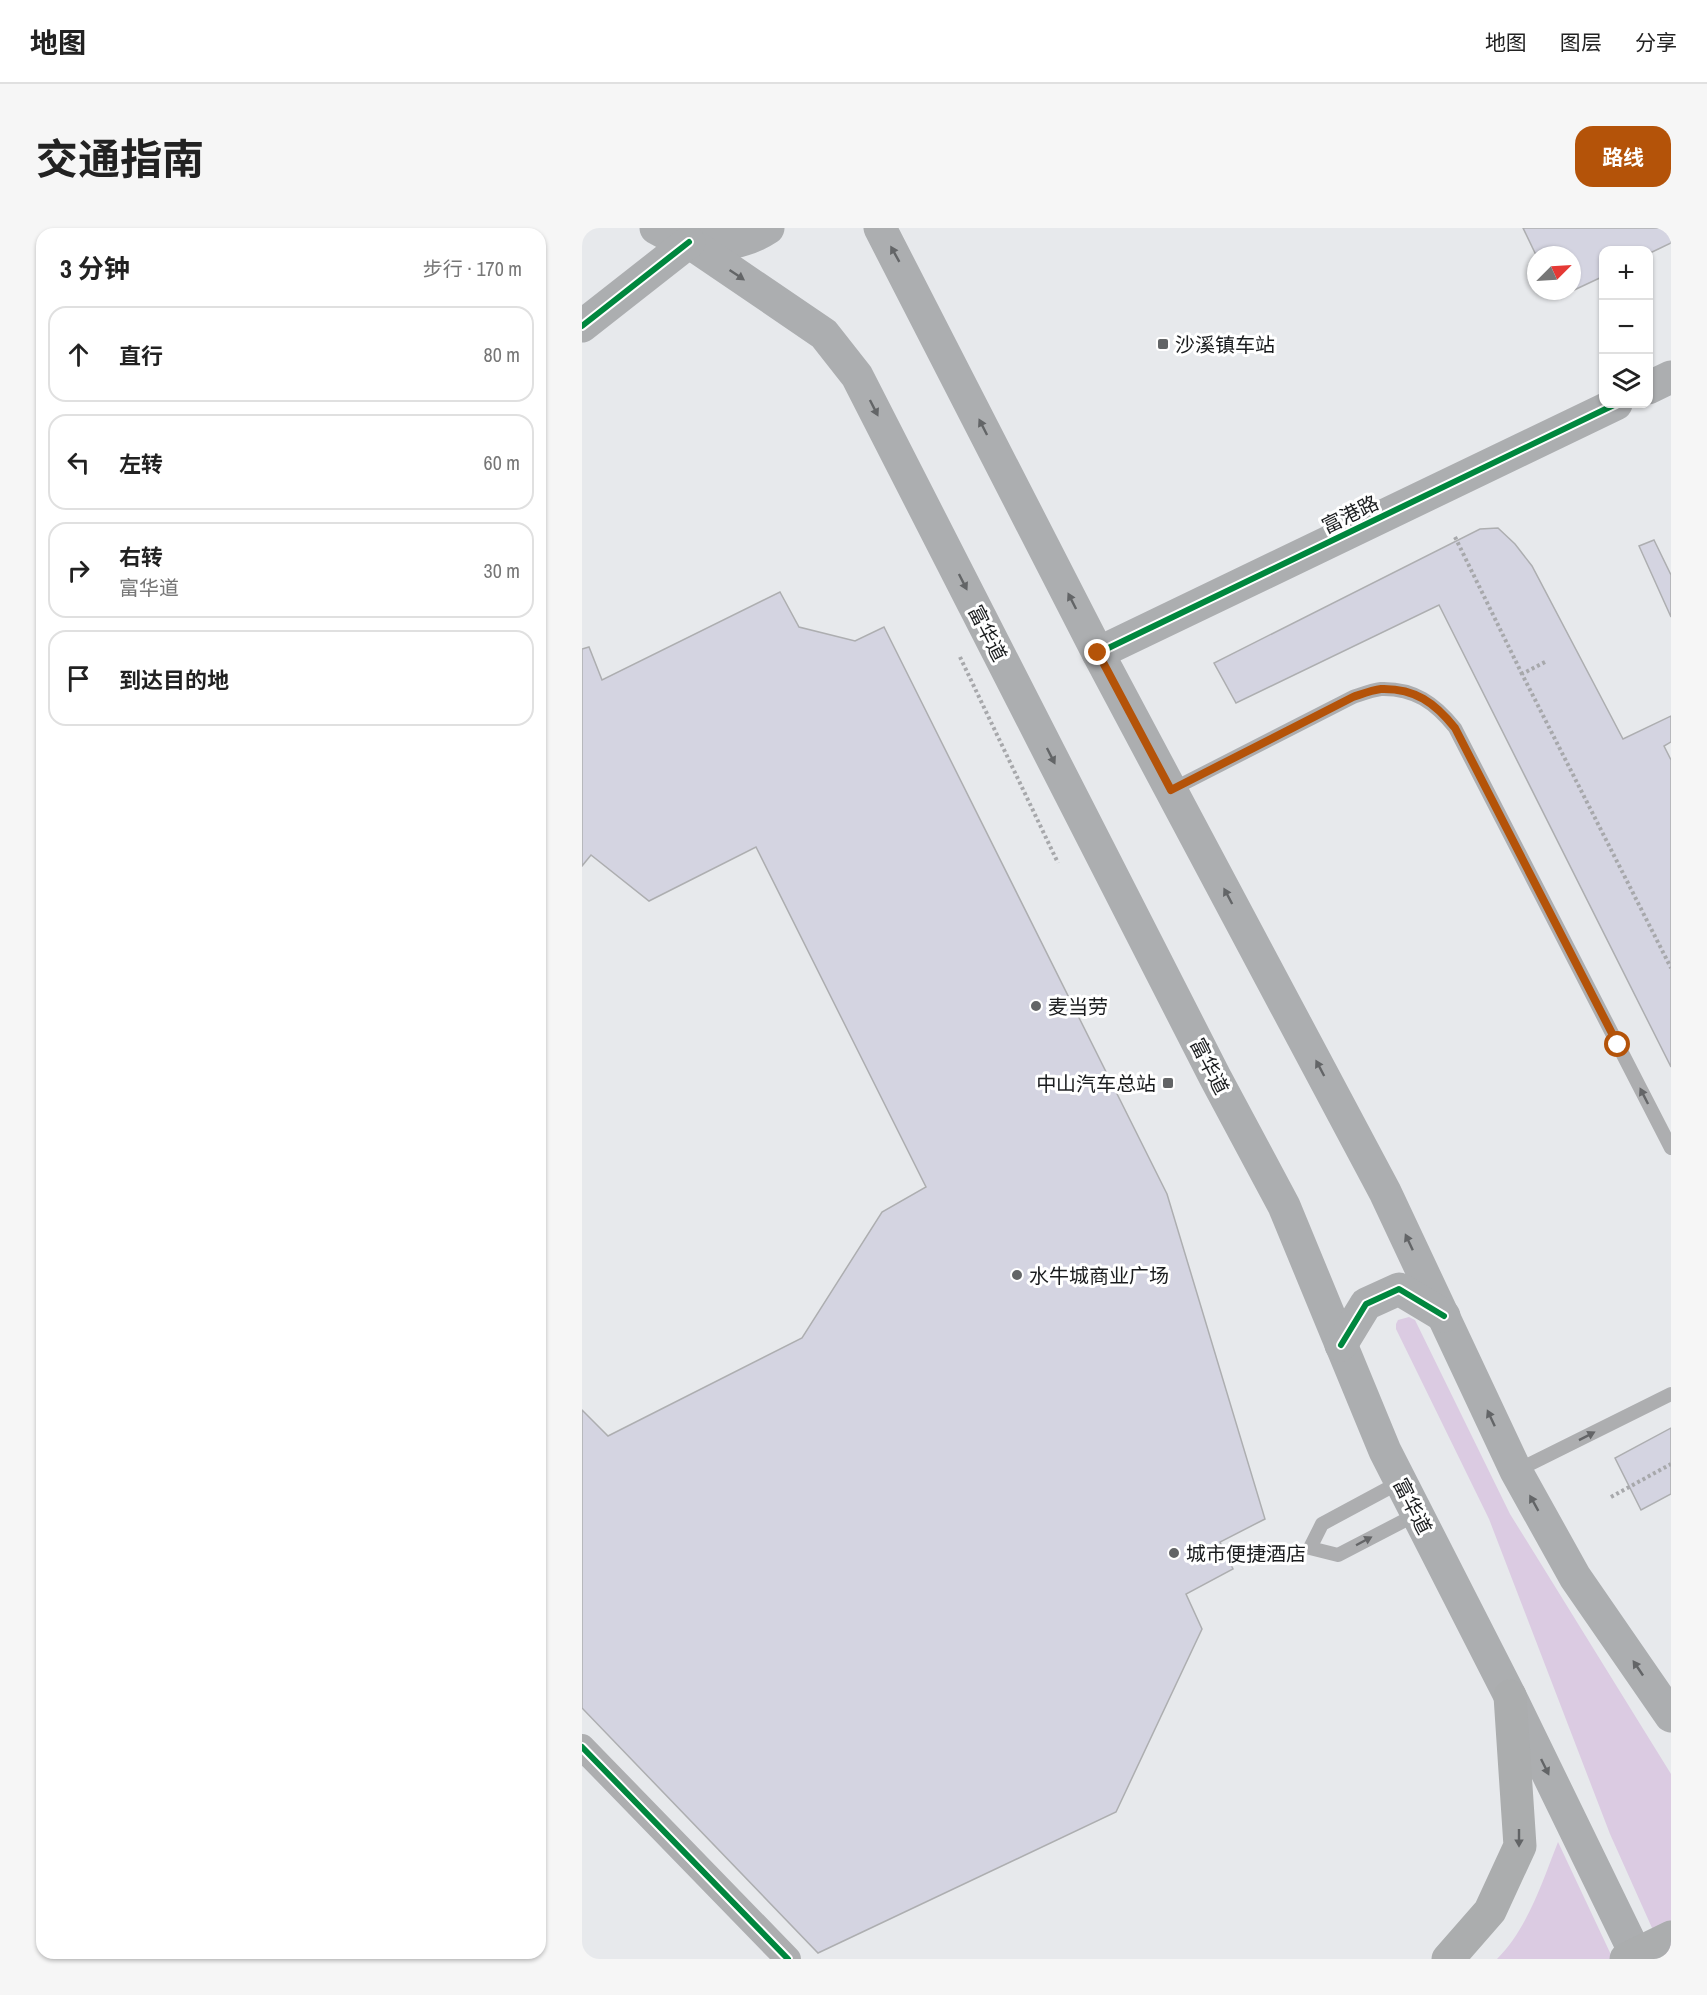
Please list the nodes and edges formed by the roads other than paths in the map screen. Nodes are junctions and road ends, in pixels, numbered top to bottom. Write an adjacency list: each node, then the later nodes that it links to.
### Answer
1 (656, 228): 4 (main road)
2 (768, 228): 4 (main road)
3 (880, 228): 9 (main road, one-way to 3)
4 (689, 242): 5 (main road); 13 (main road, 富华道, one-way to 13)
5 (582, 326)
6 (1671, 377): 7 (main road)
7 (1653, 386)
8 (1608, 408): 9 (main road, 富港路)
9 (1098, 653): 10 (main road)
10 (1171, 790): 11 (lane, one-way to 10); 12 (main road, one-way to 10)
11 (1671, 1148)
12 (1444, 1316): 13 (main road); 15 (main road, one-way to 12)
13 (1341, 1345): 16 (main road, 富华道)
14 (1671, 1394): 15 (lane, one-way to 14)
15 (1516, 1471): 19 (main road, one-way to 15)
16 (1401, 1482): 17 (main road, 富华道); 17 (lane, one-way to 17)
17 (1417, 1514): 18 (main road, 富华道)
18 (1510, 1696): 23 (highway, one-way to 23); 25 (main road, 富华道, one-way to 25)
19 (1671, 1716)
20 (582, 1747): 22 (street)
21 (1671, 1937): 24 (highway, bridge)
22 (788, 1959)
23 (1448, 1959)
24 (1626, 1959)
25 (1638, 1959)

